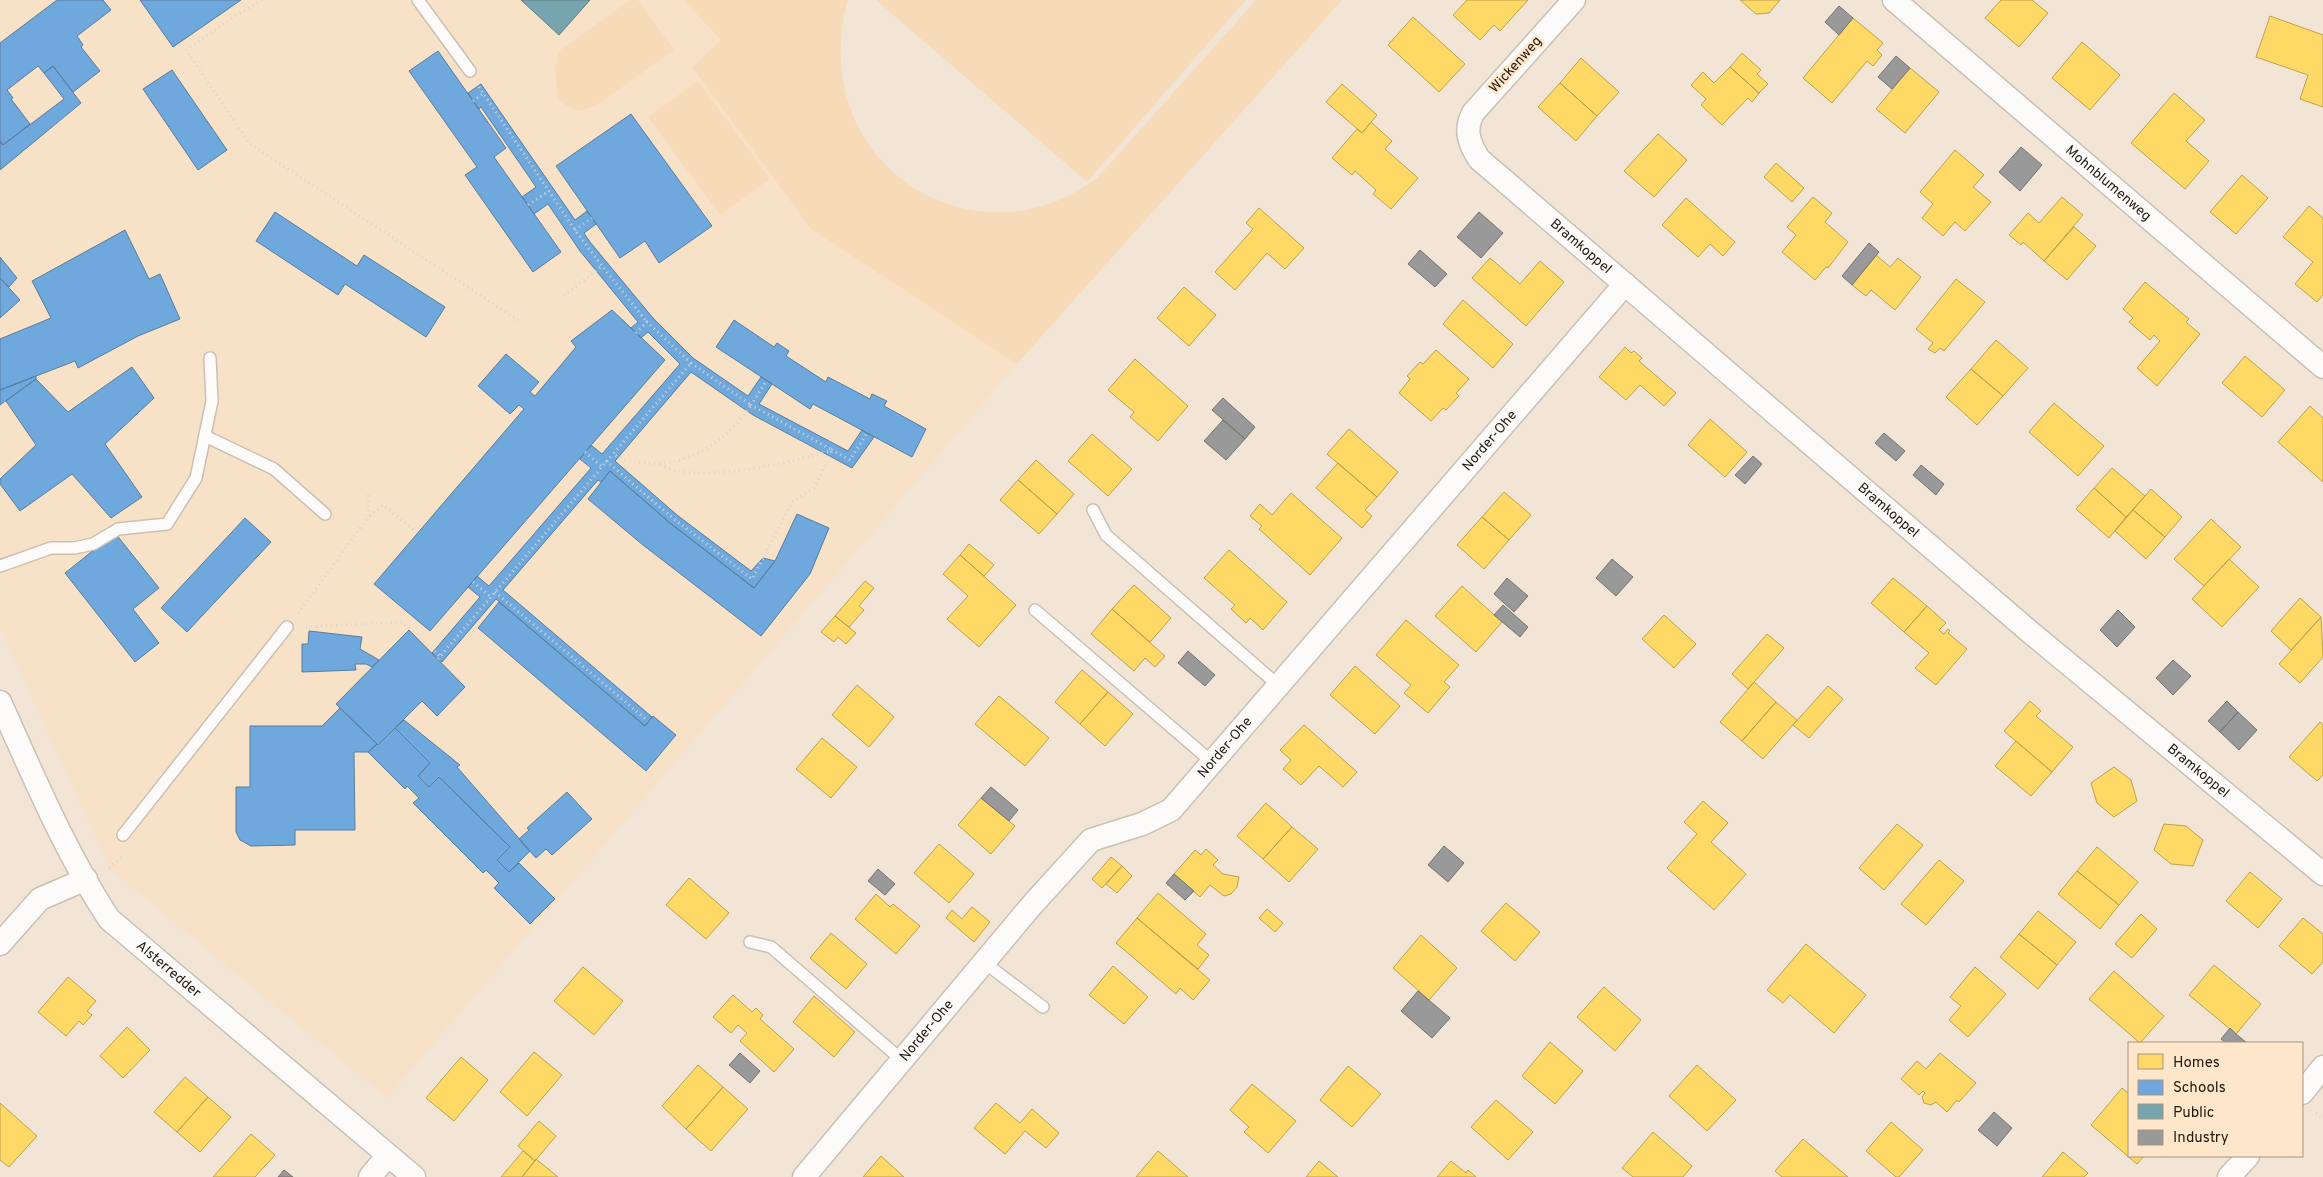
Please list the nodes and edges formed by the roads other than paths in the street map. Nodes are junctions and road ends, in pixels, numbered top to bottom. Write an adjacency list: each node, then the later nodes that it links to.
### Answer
1 (418, 0): 4 (lane)
2 (1574, 0): 5 (street, Wickenweg)
3 (1894, 0): 8 (street, Mohnblumenweg)
4 (470, 71)
5 (1467, 134): 6 (street, Bramkoppel)
6 (1625, 284): 15 (street, Norder-Ohe); 19 (street, Bramkoppel)
7 (210, 358): 9 (lane)
8 (2323, 367)
9 (205, 436): 11 (lane); 12 (lane)
10 (1094, 510): 15 (lane)
11 (324, 514)
12 (0, 566)
13 (1035, 610): 17 (lane)
14 (287, 627): 18 (lane)
15 (1279, 686): 17 (street, Norder-Ohe)
16 (0, 702): 20 (street, Alsterredder)
17 (1212, 762): 23 (street, Norder-Ohe)
18 (123, 835)
19 (2323, 874)
20 (86, 879): 22 (street); 28 (street, Alsterredder)
21 (750, 942): 25 (lane)
22 (0, 944)
23 (985, 963): 24 (lane); 25 (street, Norder-Ohe)
24 (1044, 1007)
25 (903, 1061): 32 (street, Norder-Ohe)
26 (2323, 1068): 27 (street)
27 (2303, 1092)
28 (388, 1155): 30 (street); 31 (street, Alsterredder)
29 (2247, 1157): 33 (street)
30 (370, 1177)
31 (414, 1177)
32 (804, 1177)
33 (2229, 1177)

